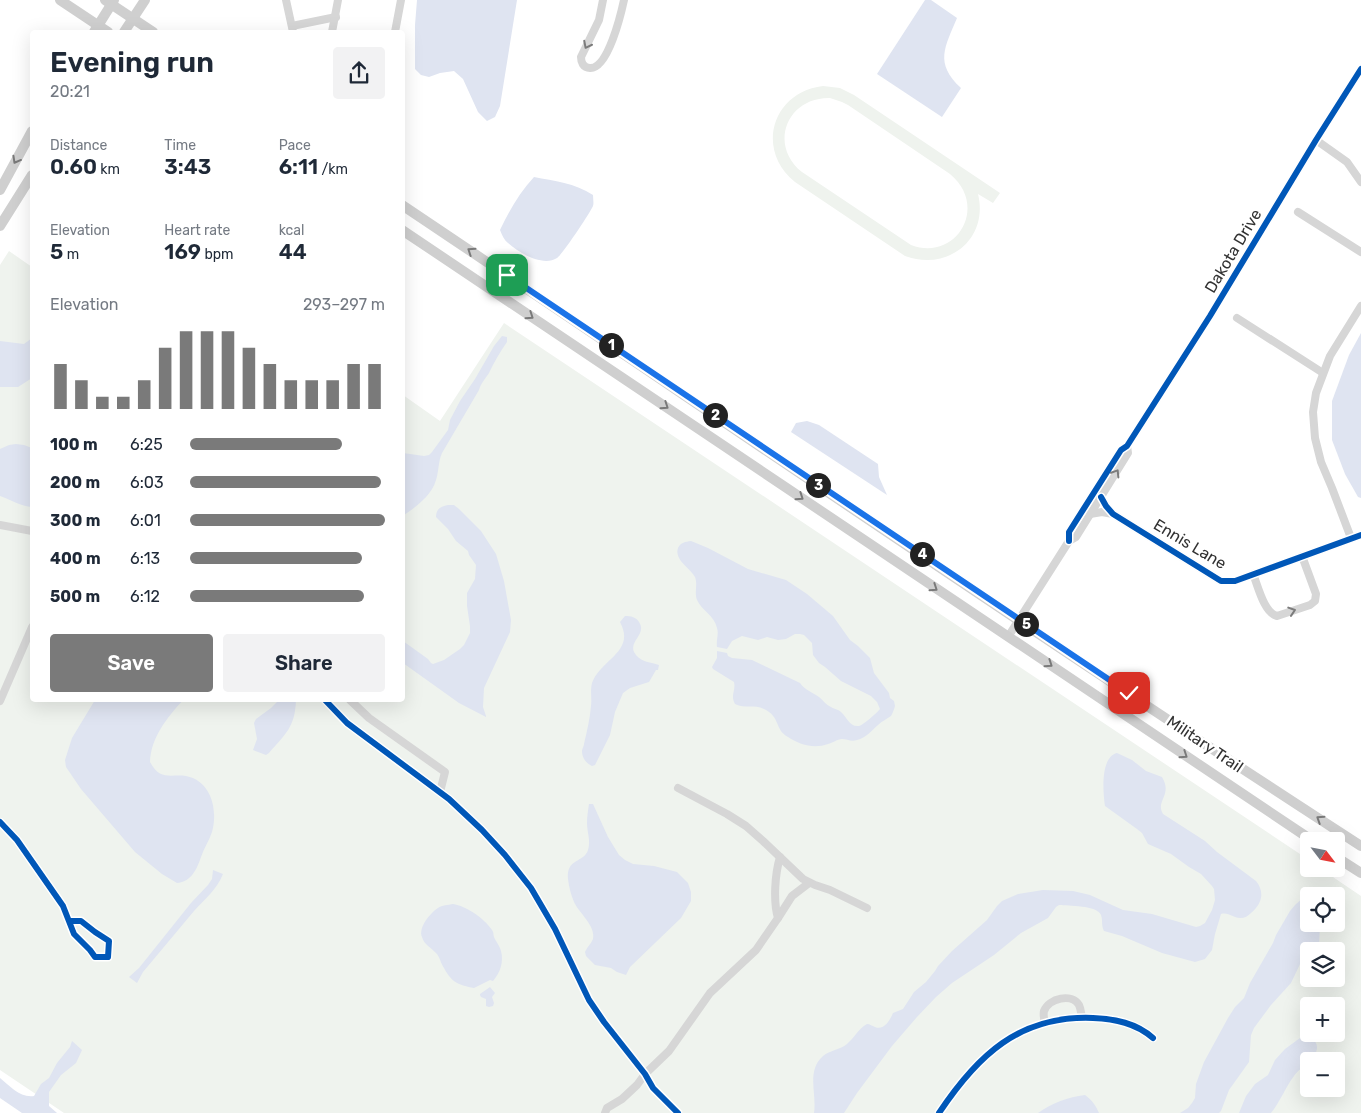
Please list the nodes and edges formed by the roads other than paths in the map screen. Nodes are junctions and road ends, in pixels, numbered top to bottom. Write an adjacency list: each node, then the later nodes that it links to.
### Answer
1 (60, 0): 11 (main road)
2 (145, 0): 10 (main road)
3 (286, 0): 12 (street)
4 (338, 0): 9 (street)
5 (401, 0): 16 (street)
6 (603, 0): 7 (street, one-way to 7)
7 (624, 0)
8 (110, 1): 10 (main road); 11 (main road)
9 (336, 17): 12 (street); 15 (street)
10 (133, 18): 13 (main road); 14 (main road)
11 (96, 29)
12 (292, 29)
13 (125, 30)
14 (150, 30)
15 (333, 30)
16 (395, 30)
17 (1361, 69): 19 (street, Dakota Drive)
18 (30, 135): 22 (main road, one-way to 22)
19 (1316, 140): 21 (street); 31 (street, Dakota Drive)
20 (30, 178): 25 (main road)
21 (1361, 182)
22 (0, 190)
23 (405, 207): 42 (main road, Military Trail, one-way to 23)
24 (1298, 212): 27 (street)
25 (0, 226)
26 (405, 232): 44 (main road, Military Trail, one-way to 44)
27 (1361, 252)
28 (1361, 306): 30 (street)
29 (1237, 318): 30 (street)
30 (1323, 373): 38 (street)
31 (1127, 446): 32 (street, Dakota Drive, one-way to 31); 39 (street, Dakota Drive)
32 (1101, 497): 33 (street, Dakota Drive); 34 (street, Ennis Lane)
33 (1090, 514): 34 (street); 39 (street, Dakota Drive)
34 (1113, 514): 41 (street, Ennis Lane)
35 (0, 525): 36 (street)
36 (30, 531)
37 (1361, 535): 38 (street, Ennis Lane)
38 (1351, 538): 40 (street, Ennis Lane)
39 (1069, 541): 42 (street, Dakota Drive)
40 (1302, 556): 41 (street, Ennis Lane); 41 (street, one-way to 40)
41 (1253, 574)
42 (1019, 620): 44 (street, Dakota Drive); 52 (main road, Military Trail, one-way to 42)
43 (30, 632): 45 (street)
44 (1008, 637): 51 (main road, Military Trail, one-way to 51)
45 (0, 701)
46 (331, 702): 49 (street)
47 (352, 702): 49 (street)
48 (678, 788): 53 (street)
49 (440, 792): 63 (street)
50 (0, 822): 59 (street)
51 (1300, 832)
52 (1361, 846)
53 (780, 857): 56 (street); 58 (street)
54 (1345, 863): 55 (main road)
55 (1361, 874)
56 (809, 883): 57 (street); 58 (street)
57 (866, 908)
58 (778, 918): 63 (street)
59 (69, 921): 59 (street)
60 (1082, 1018): 61 (street); 61 (street); 62 (street)
61 (1045, 1023): 66 (street)
62 (1153, 1038)
63 (645, 1074): 64 (street); 65 (street)
64 (604, 1113)
65 (678, 1113)
66 (939, 1113)

